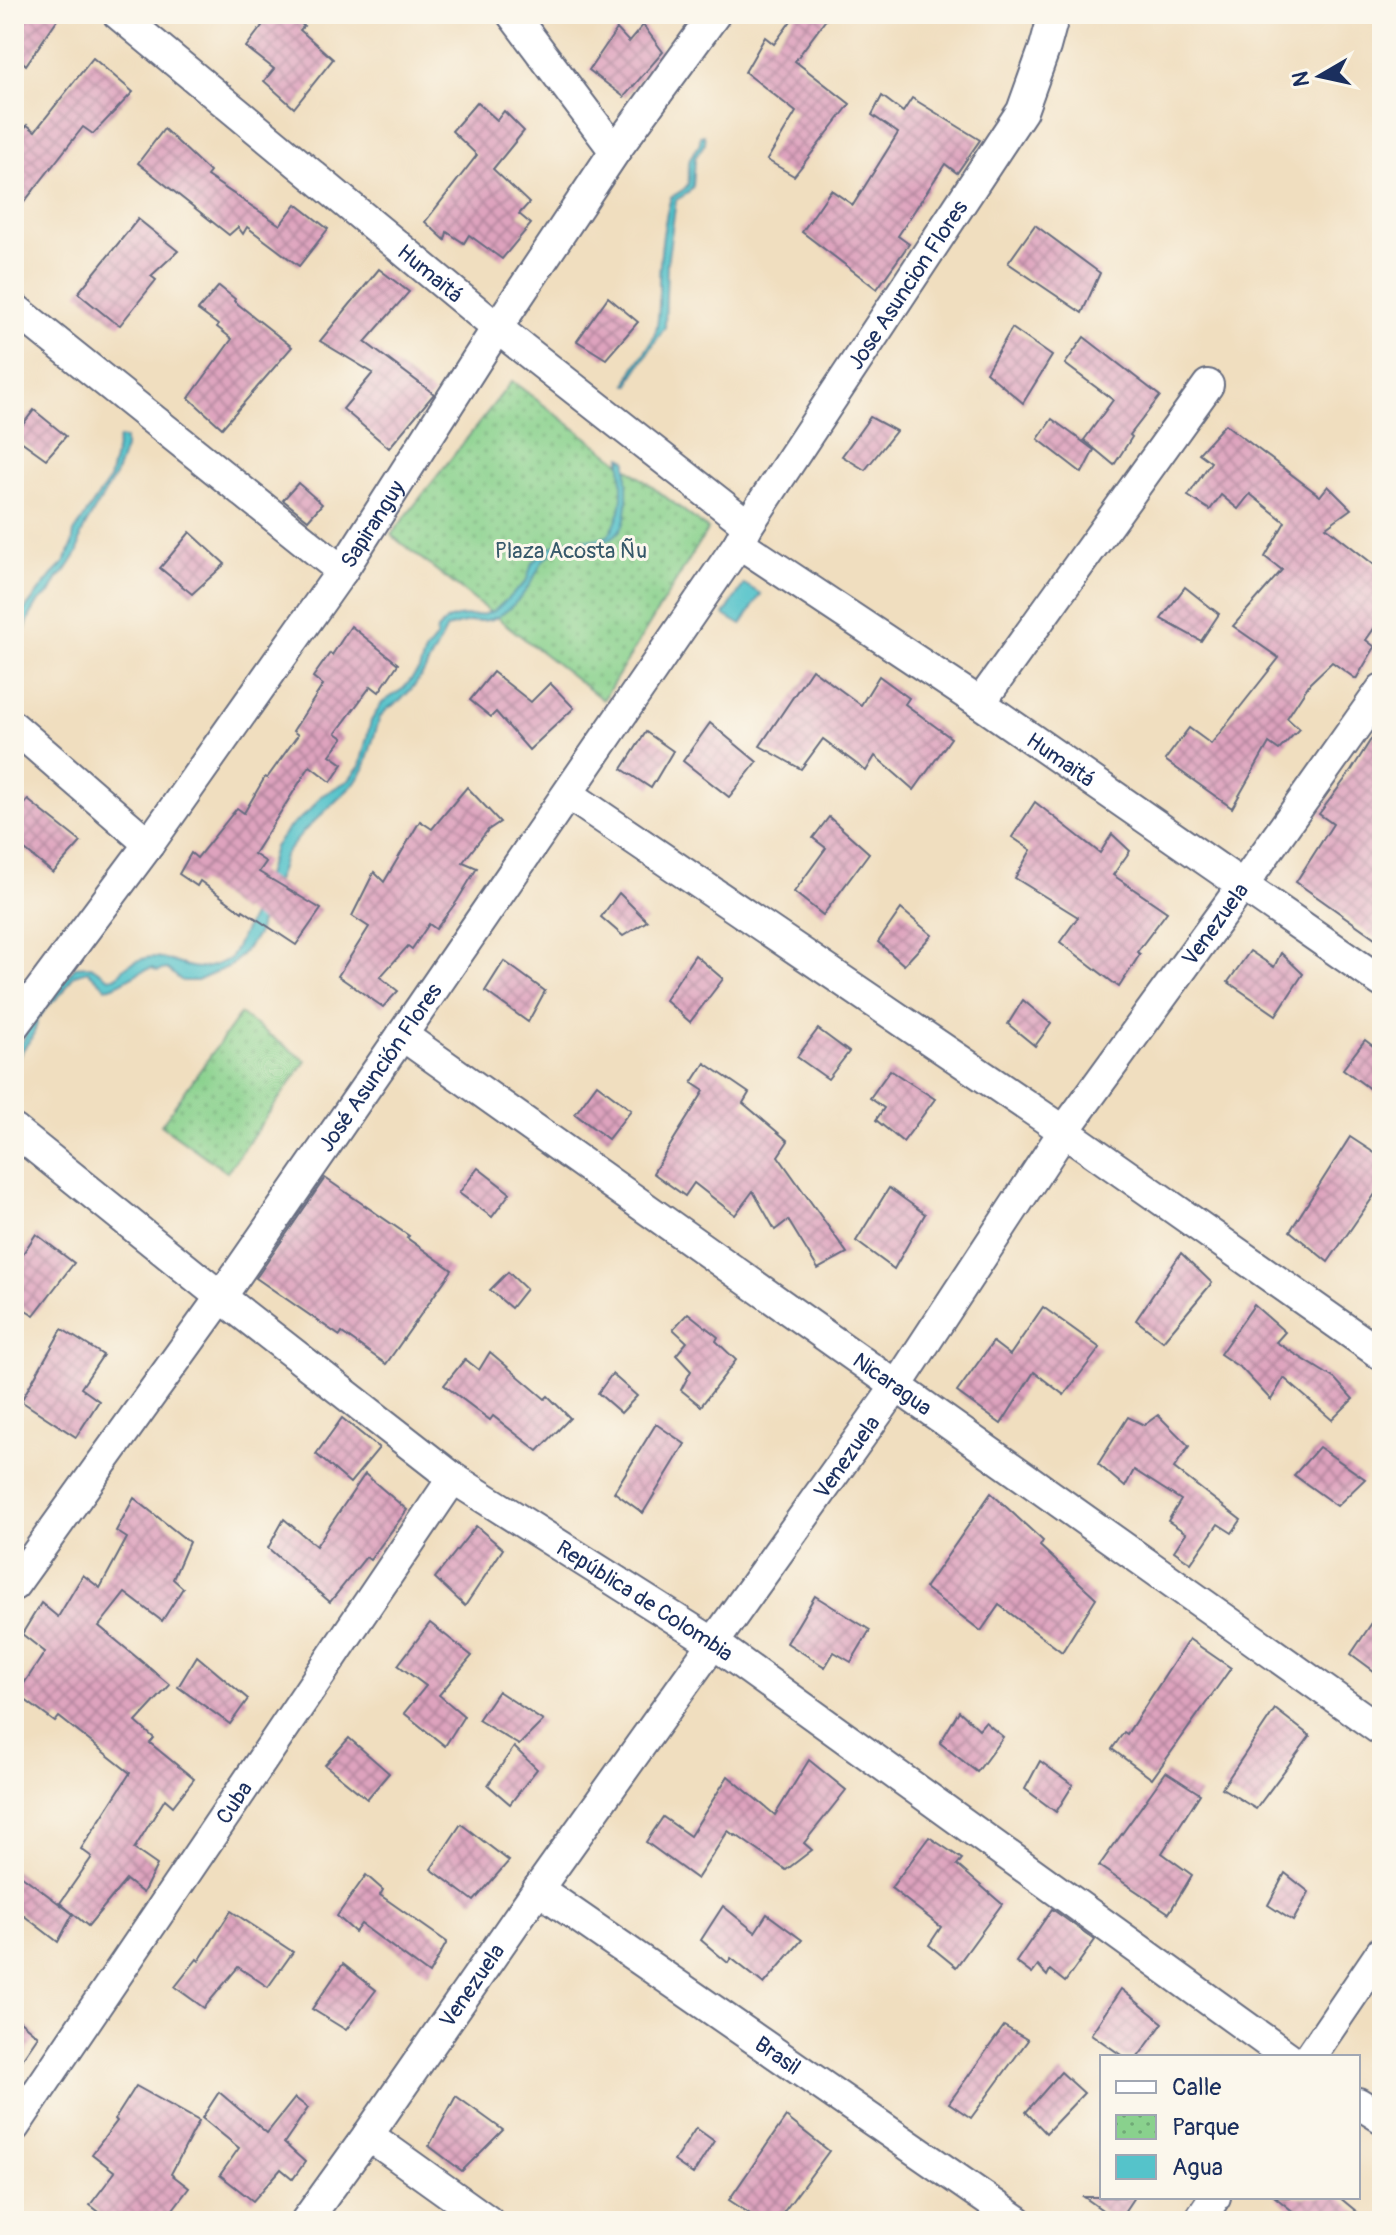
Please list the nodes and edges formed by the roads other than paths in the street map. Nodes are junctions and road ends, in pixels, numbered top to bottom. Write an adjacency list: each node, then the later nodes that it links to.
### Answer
1 (118, 14): 7 (street, Humaitá)
2 (512, 14): 5 (street)
3 (715, 14): 5 (street, Sapiranguy)
4 (1054, 14): 9 (street, Jose Asuncion Flores)
5 (615, 151): 7 (street, Sapiranguy)
6 (14, 308): 10 (street)
7 (497, 328): 9 (street, Humaitá); 10 (street, Sapiranguy)
8 (1208, 385): 12 (street)
9 (743, 534): 12 (street, Humaitá); 14 (street, José Asunción Flores)
10 (342, 571): 15 (street, Sapiranguy)
11 (1382, 689): 16 (street, Venezuela)
12 (980, 703): 16 (street, Humaitá)
13 (14, 727): 15 (street)
14 (568, 794): 19 (street, José Asunción Flores); 21 (street)
15 (149, 844): 18 (street, Sapiranguy)
16 (1243, 885): 17 (street, Humaitá); 21 (street, Venezuela)
17 (1382, 982)
18 (14, 1025)
19 (402, 1035): 22 (street, José Asunción Flores); 24 (street, Nicaragua)
20 (14, 1130): 22 (street, República de Colombia)
21 (1064, 1131): 23 (street); 24 (street, Venezuela)
22 (221, 1297): 25 (street, República de Colombia); 26 (street, José Asunción Flores)
23 (1382, 1355)
24 (896, 1387): 27 (street, Venezuela); 28 (street, Nicaragua)
25 (453, 1478): 27 (street, República de Colombia); 35 (street, Cuba)
26 (14, 1585)
27 (712, 1642): 29 (street, Venezuela); 31 (street, República de Colombia)
28 (1382, 1731)
29 (538, 1889): 36 (street, Venezuela); 40 (street, Brasil)
30 (1382, 1951): 32 (street)
31 (1285, 2055)
32 (1311, 2055)
33 (1360, 2104): 34 (street)
34 (1382, 2118)
35 (14, 2127)
36 (368, 2135): 38 (street, Venezuela); 39 (street)
37 (1214, 2199): 41 (street)
38 (306, 2221)
39 (488, 2221)
40 (1018, 2221)
41 (1199, 2221)

